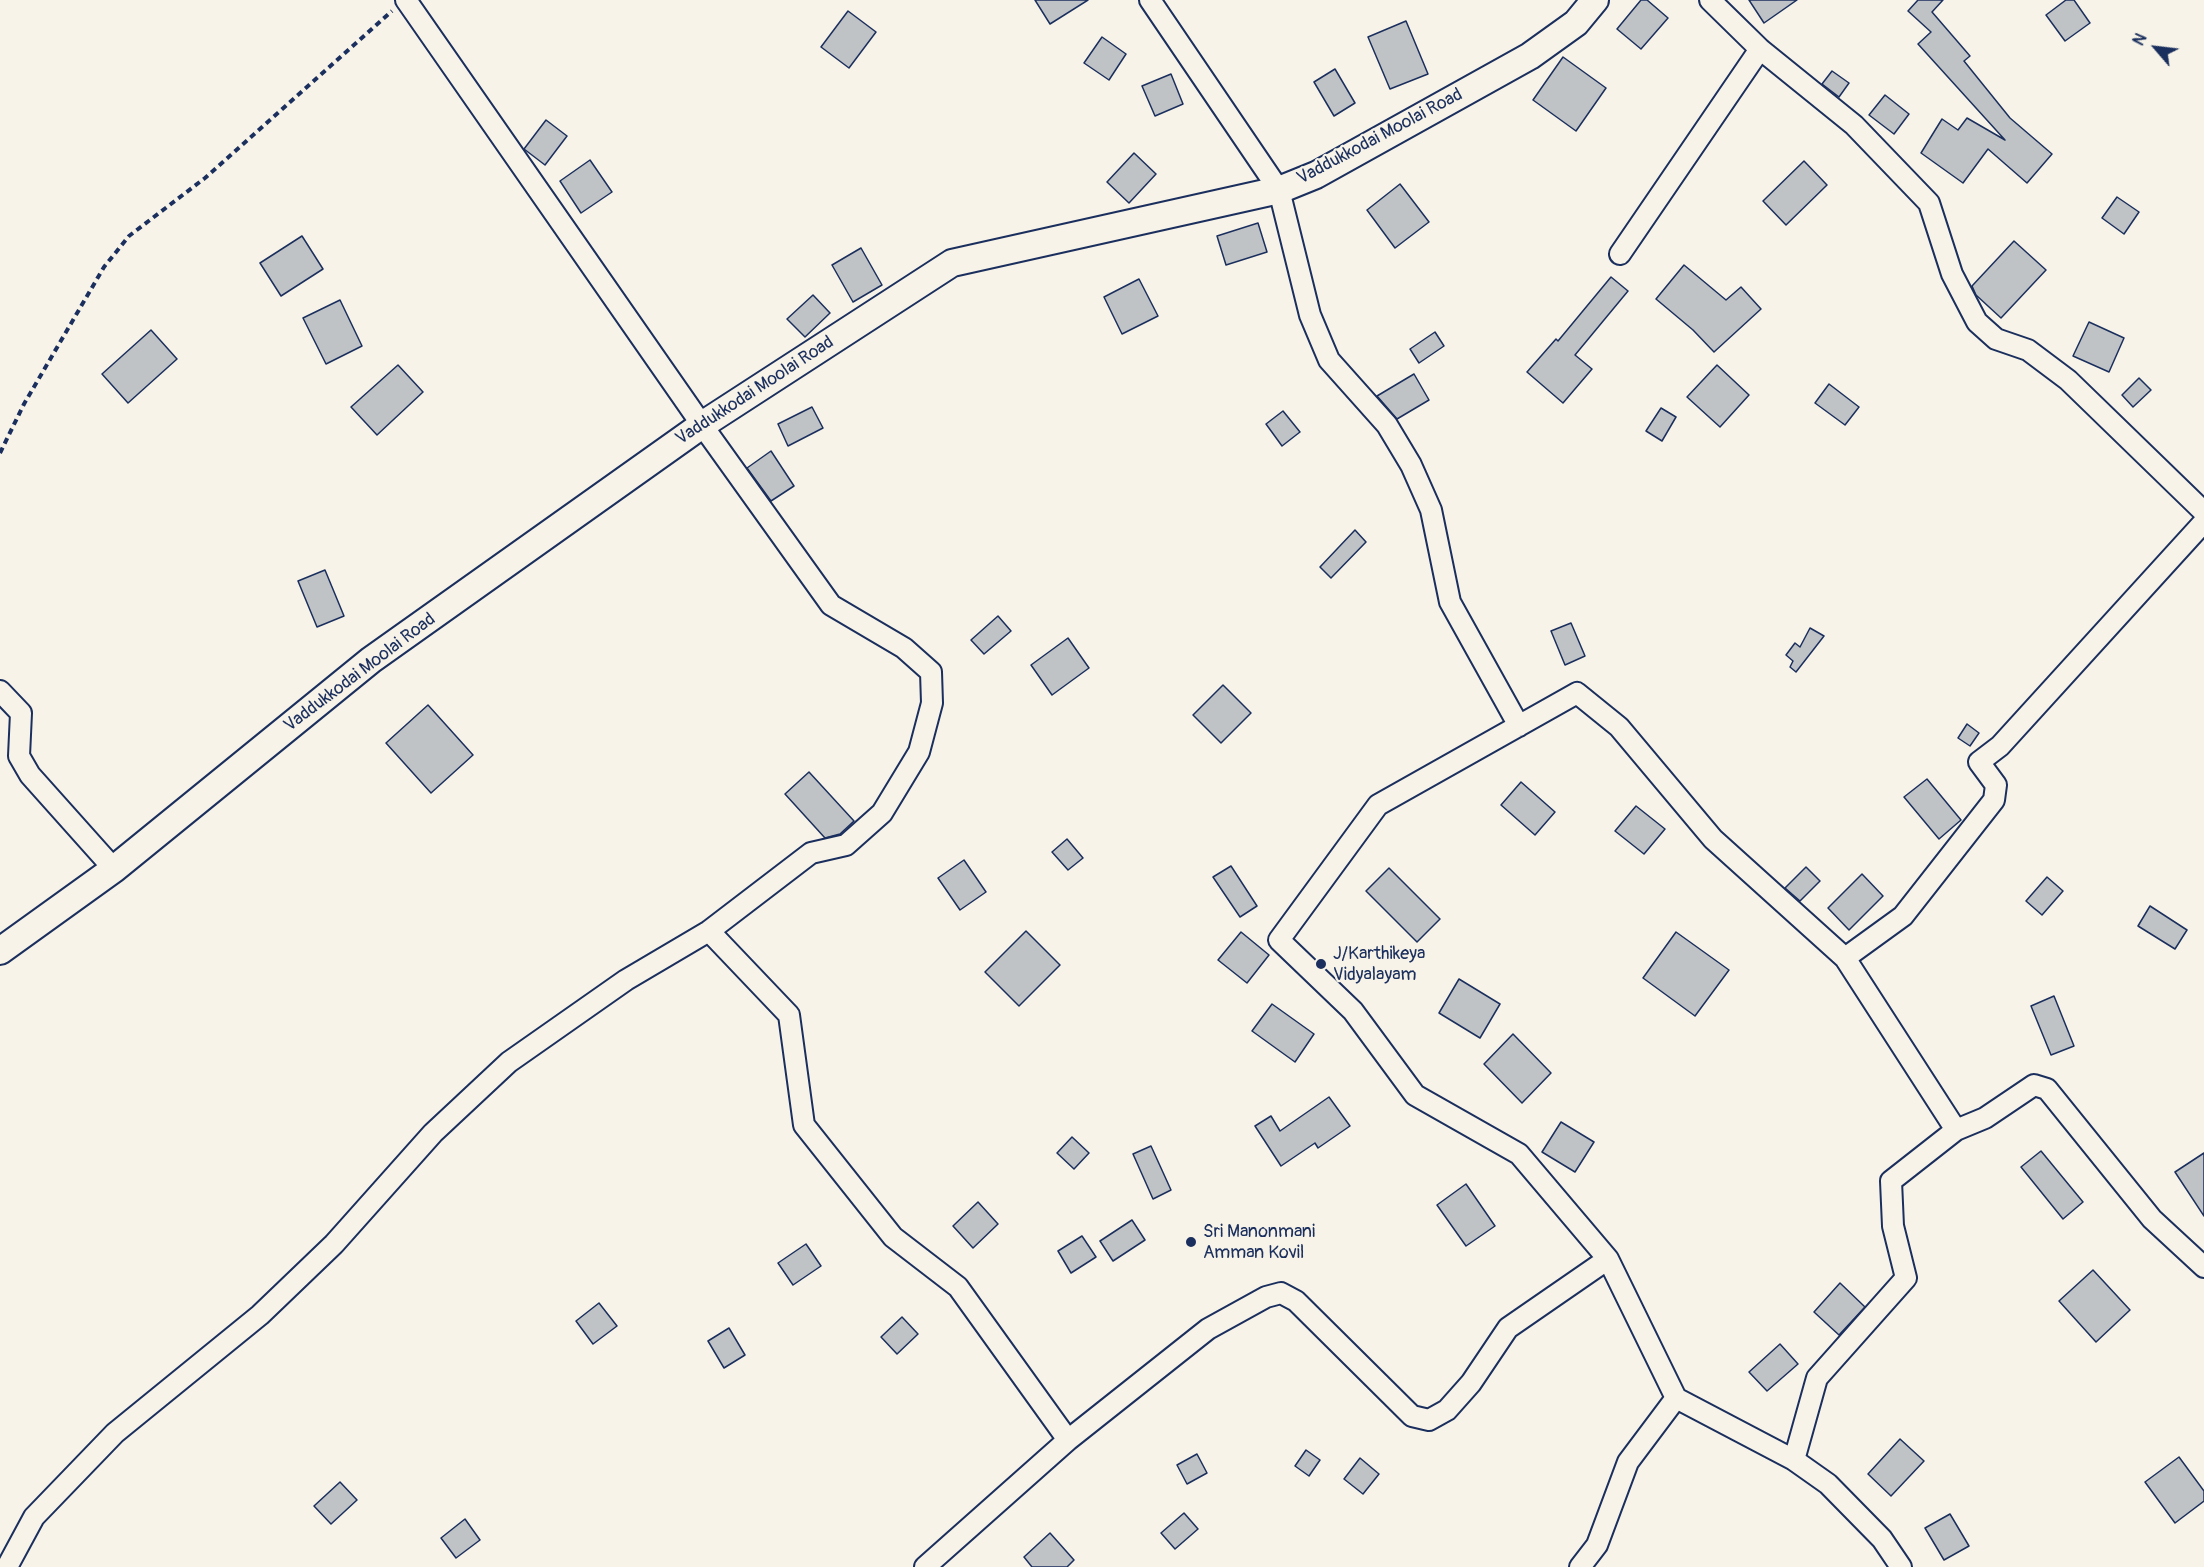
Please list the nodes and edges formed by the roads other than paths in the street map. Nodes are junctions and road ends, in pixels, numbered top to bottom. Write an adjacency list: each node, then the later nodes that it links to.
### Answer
1 (1150, 0): 6 (street)
2 (1595, 0): 6 (street, Vaddukkodai Moolai Road)
3 (1710, 0): 5 (street)
4 (401, 4): 8 (street)
5 (1760, 49): 7 (street); 9 (street)
6 (1279, 190): 8 (street, Vaddukkodai Moolai Road); 12 (street)
7 (1620, 254)
8 (702, 425): 13 (street, Vaddukkodai Moolai Road); 14 (street)
9 (2204, 512)
10 (2204, 522): 16 (street)
11 (0, 691): 13 (street)
12 (1519, 726): 16 (street); 18 (street)
13 (114, 869): 15 (street, Vaddukkodai Moolai Road)
14 (710, 931): 21 (street); 23 (street)
15 (0, 951)
16 (1845, 958): 17 (street)
17 (1956, 1130): 19 (street); 22 (street)
18 (1608, 1259): 20 (street); 21 (street)
19 (2204, 1267)
20 (1676, 1398): 22 (street); 25 (street)
21 (1068, 1440): 24 (street)
22 (1794, 1460): 26 (street)
23 (7, 1567)
24 (925, 1567)
25 (1580, 1567)
26 (1901, 1567)

